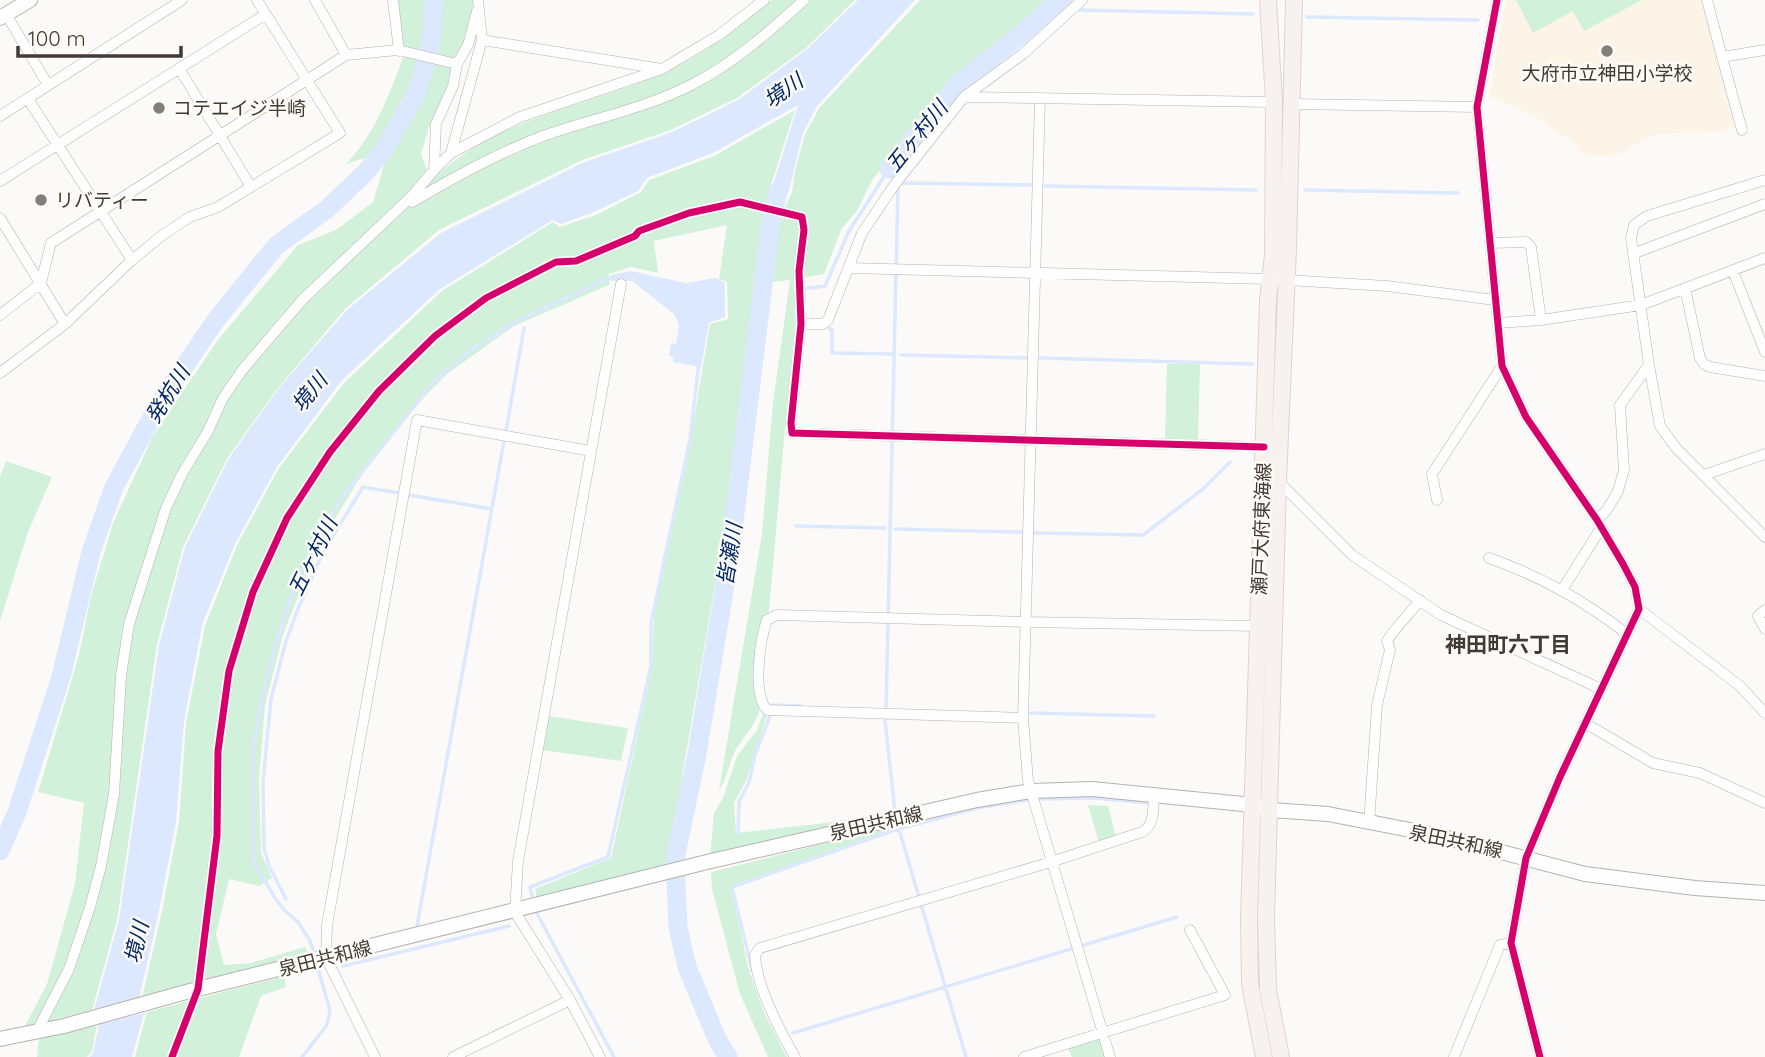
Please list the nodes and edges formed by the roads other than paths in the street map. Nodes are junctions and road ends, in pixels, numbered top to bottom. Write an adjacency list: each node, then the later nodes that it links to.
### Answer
1 (30, 0): 15 (main road)
2 (182, 0): 25 (street)
3 (257, 0): 14 (street)
4 (315, 0): 19 (street)
5 (393, 0): 18 (street)
6 (764, 0): 23 (street)
7 (804, 0): 42 (street)
8 (1082, 0): 26 (street)
9 (1268, 0): 29 (main road, 瀬戸大府東海線)
10 (1294, 0): 30 (main road, 瀬戸大府東海線)
11 (1497, 0): 31 (street)
12 (1707, 0): 20 (street)
13 (478, 2): 16 (street); 21 (street)
14 (266, 14): 22 (street); 24 (street)
15 (3, 16): 25 (street)
16 (482, 40): 23 (street); 36 (street)
17 (1765, 50): 20 (street)
18 (399, 51): 19 (street); 21 (street)
19 (346, 55): 24 (street)
20 (1722, 57): 33 (street)
21 (457, 64): 37 (street)
22 (179, 68): 34 (street); 35 (street)
23 (663, 69): 36 (street)
24 (308, 78): 34 (street); 40 (street)
25 (48, 85): 28 (street)
26 (964, 97): 27 (street); 49 (street)
27 (1040, 98): 29 (street); 51 (street)
28 (28, 99): 32 (street); 35 (street)
29 (1274, 102): 52 (main road, 瀬戸大府東海線)
30 (1292, 104): 31 (street); 53 (main road, 瀬戸大府東海線)
31 (1477, 107): 45 (street)
32 (0, 116)
33 (1742, 130)
34 (218, 135): 40 (street); 43 (street)
35 (57, 145): 39 (street); 43 (street)
36 (451, 153): 37 (street)
37 (434, 170): 42 (street)
38 (1765, 180): 46 (street)
39 (0, 181)
40 (251, 187): 48 (street)
41 (1765, 204): 46 (street)
42 (399, 209): 106 (street)
43 (100, 211): 48 (street); 54 (street)
44 (0, 218): 54 (street)
45 (1490, 243): 57 (street); 60 (street)
46 (1635, 253): 58 (street)
47 (1765, 258): 50 (street)
48 (132, 260): 62 (street)
49 (849, 268): 51 (street); 63 (street)
50 (1733, 271): 56 (street); 64 (street)
51 (1036, 274): 52 (street); 69 (street)
52 (1269, 279): 53 (street); 70 (main road, 瀬戸大府東海線)
53 (1286, 281): 57 (street); 74 (main road, 瀬戸大府東海線)
54 (41, 283): 59 (street); 62 (street)
55 (621, 284): 71 (street)
56 (1685, 288): 58 (street); 68 (street)
57 (1495, 300): 61 (street)
58 (1641, 305): 60 (street); 65 (street)
59 (0, 315)
60 (1541, 320): 61 (street)
61 (1497, 323): 66 (street)
62 (65, 324): 67 (street)
63 (801, 324): 69 (street); 104 (street)
64 (1765, 352)
65 (1649, 365): 73 (street); 76 (street)
66 (1502, 366): 75 (street); 76 (street)
67 (0, 373)
68 (1765, 376)
69 (1031, 440): 70 (street); 83 (street)
70 (1264, 447): 84 (main road, 瀬戸大府東海線)
71 (591, 451): 100 (street); 103 (street)
72 (1765, 454): 73 (street)
73 (1704, 475): 77 (street)
74 (1278, 481): 80 (street); 95 (main road, 瀬戸大府東海線)
75 (1437, 500)
76 (1599, 524): 79 (street); 81 (street)
77 (1765, 537)
78 (1489, 558): 79 (street)
79 (1562, 590): 86 (street)
80 (1420, 600): 87 (street); 96 (street)
81 (1639, 609): 86 (street); 88 (street)
82 (1765, 610): 85 (street)
83 (1026, 622): 84 (street); 89 (street); 89 (street)
84 (1258, 625): 94 (main road, 瀬戸大府東海線)
85 (1765, 629)
86 (1626, 634): 87 (street)
87 (1601, 689): 90 (street)
88 (1763, 705)
89 (1023, 718): 91 (street)
90 (1586, 723): 93 (street); 97 (street)
91 (1031, 791): 92 (main road, 泉田共和線); 98 (street); 100 (main road, 泉田共和線)
92 (1154, 794): 94 (main road, 泉田共和線); 98 (street)
93 (1765, 803)
94 (1253, 806): 95 (main road, 泉田共和線); 116 (main road, 瀬戸大府東海線)
95 (1270, 810): 96 (main road, 泉田共和線); 117 (main road, 瀬戸大府東海線)
96 (1369, 824): 97 (main road, 泉田共和線)
97 (1526, 858): 99 (main road, 泉田共和線); 102 (street)
98 (1051, 862): 107 (street); 113 (street)
99 (1765, 893)
100 (519, 911): 103 (main road, 泉田共和線); 105 (street)
101 (1190, 930): 107 (street)
102 (1511, 943): 118 (street); 119 (street)
103 (325, 958): 104 (main road, 泉田共和線); 110 (street)
104 (192, 991): 106 (main road, 泉田共和線); 109 (street)
105 (570, 1000): 111 (street); 112 (street)
106 (36, 1033): 108 (main road, 泉田共和線)
107 (1103, 1034): 114 (street); 115 (street)
108 (0, 1039)
109 (172, 1057)
110 (375, 1057)
111 (453, 1057)
112 (600, 1057)
113 (795, 1057)
114 (1024, 1057)
115 (1110, 1057)
116 (1264, 1057)
117 (1281, 1057)
118 (1454, 1057)
119 (1540, 1057)

